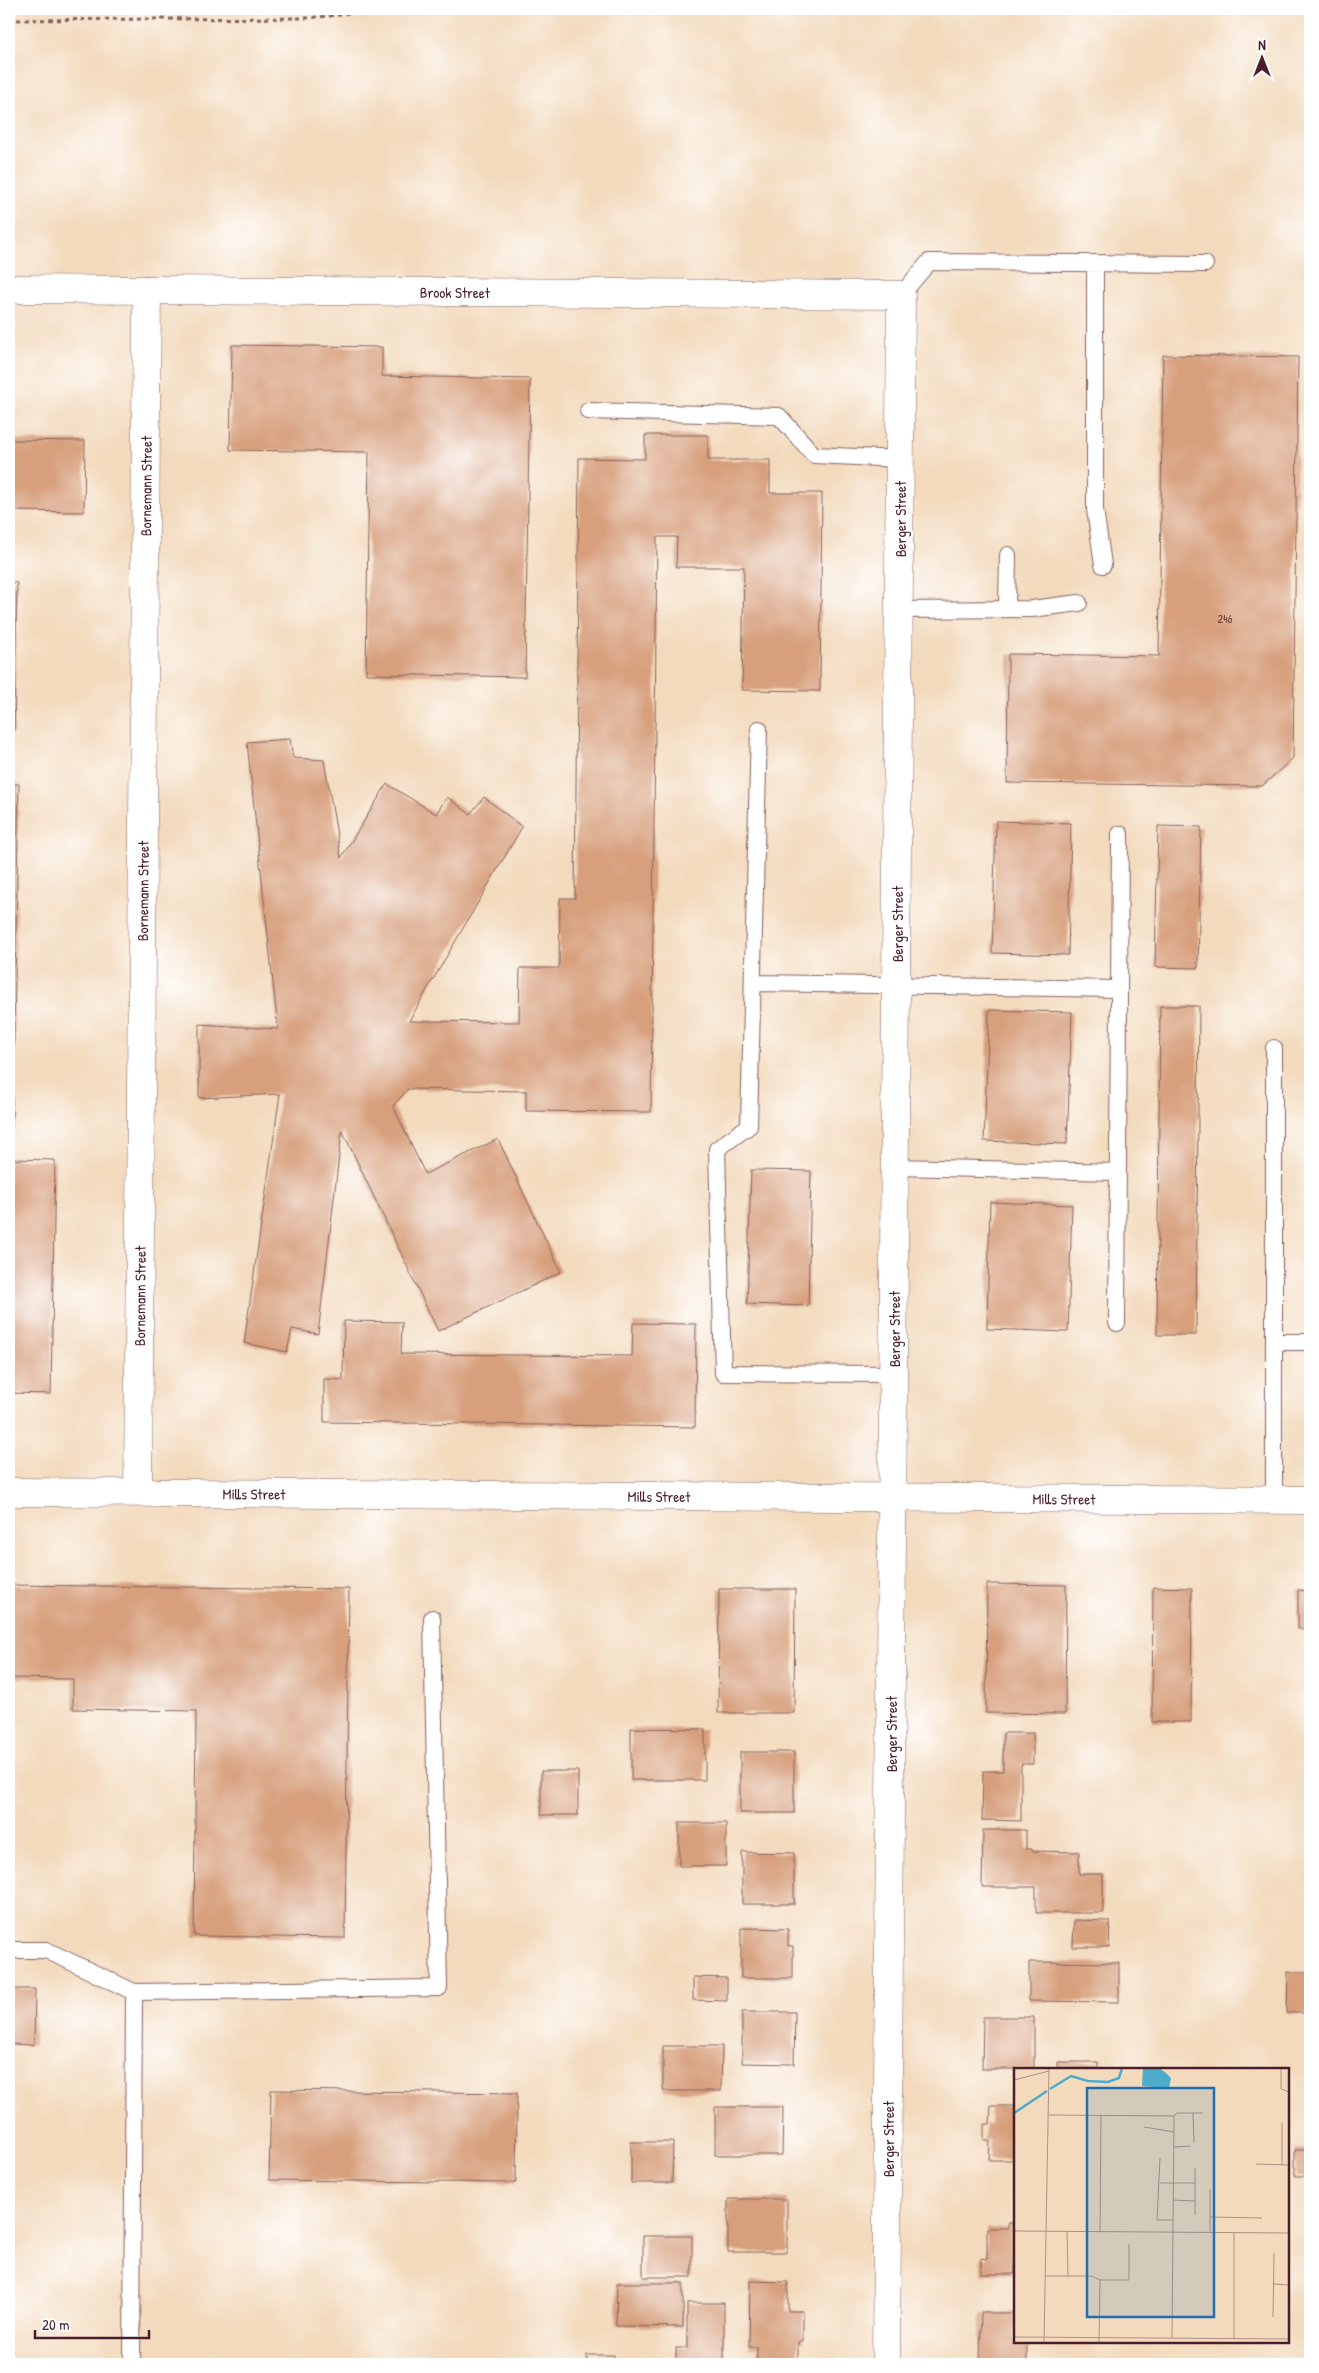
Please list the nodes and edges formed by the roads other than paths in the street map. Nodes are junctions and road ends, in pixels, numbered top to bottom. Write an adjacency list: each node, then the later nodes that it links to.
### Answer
1 (1095, 263): 2 (lane); 5 (lane); 9 (lane)
2 (1205, 264)
3 (9, 289): 4 (street, Brook Street)
4 (147, 290): 5 (street, Brook Street); 26 (street, Bornemann Street)
5 (901, 295): 7 (street, Berger Street)
6 (588, 411): 7 (lane)
7 (900, 459): 12 (street, Berger Street)
8 (1008, 555): 11 (lane)
9 (1103, 566)
10 (1079, 603): 11 (lane)
11 (1007, 609): 12 (lane)
12 (899, 610): 16 (street, Berger Street)
13 (759, 729): 15 (lane)
14 (1120, 834): 17 (lane)
15 (753, 983): 16 (lane); 24 (lane)
16 (896, 985): 17 (lane); 19 (street, Berger Street)
17 (1119, 989): 20 (lane)
18 (1274, 1048): 22 (lane)
19 (895, 1167): 20 (lane); 24 (street, Berger Street)
20 (1118, 1172): 21 (lane)
21 (1117, 1324)
22 (1274, 1342): 23 (lane); 28 (lane)
23 (1310, 1342)
24 (894, 1374): 27 (street, Berger Street)
25 (9, 1492): 26 (street, Mills Street)
26 (138, 1492): 27 (street, Mills Street)
27 (893, 1497): 28 (street, Mills Street); 34 (street, Berger Street)
28 (1274, 1499): 29 (street, Mills Street)
29 (1310, 1500)
30 (432, 1618): 32 (lane)
31 (9, 1950): 32 (lane)
32 (134, 1992): 33 (lane)
33 (132, 2364)
34 (886, 2364)

